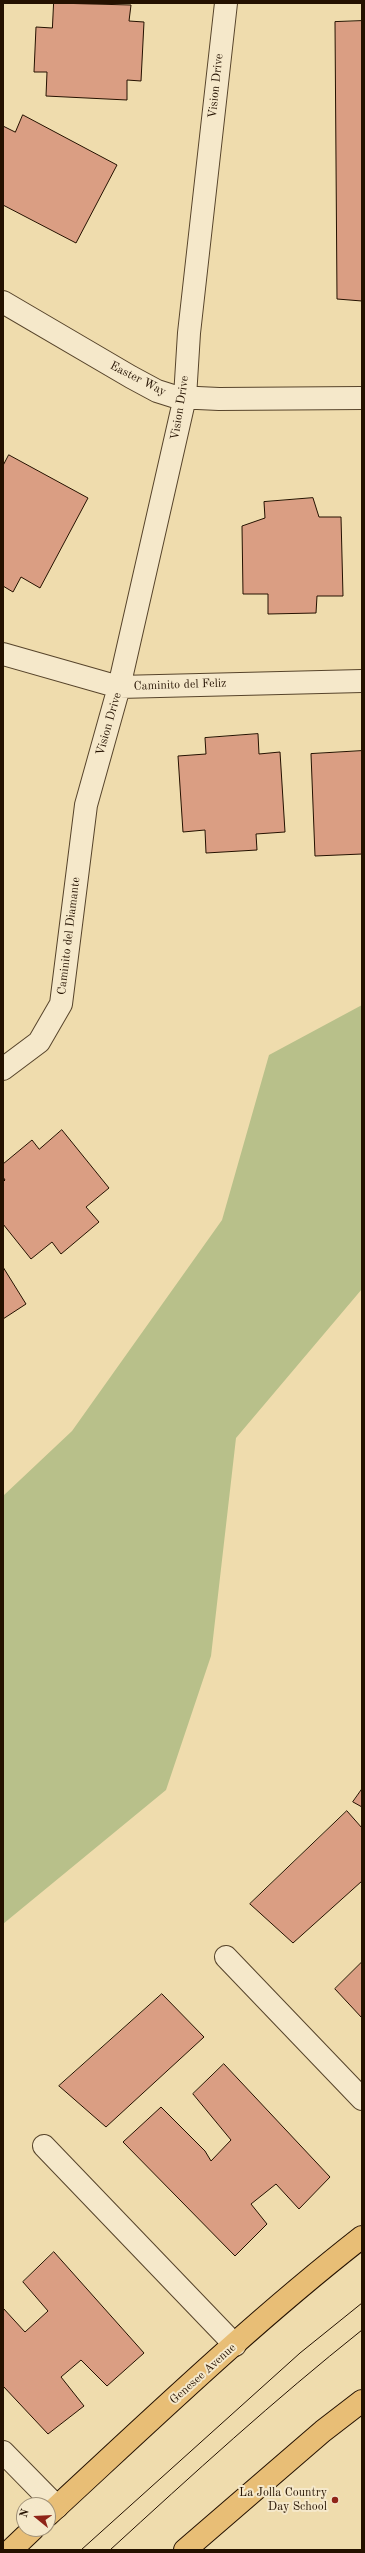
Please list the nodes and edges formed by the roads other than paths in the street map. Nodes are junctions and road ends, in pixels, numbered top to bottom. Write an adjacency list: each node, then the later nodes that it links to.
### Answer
1 (226, 3): 3 (street, Vision Drive)
2 (3, 302): 3 (street, Easter Way)
3 (184, 397): 4 (street, Easter Way); 7 (street, Vision Drive)
4 (362, 398)
5 (3, 654): 7 (street, Caminito del Feliz)
6 (362, 681): 7 (street, Caminito del Feliz)
7 (119, 687): 8 (street, Vision Drive)
8 (86, 805): 9 (street, Caminito del Diamante)
9 (3, 1069)
10 (226, 1957): 11 (street)
11 (362, 2099)
12 (44, 2146): 14 (street)
13 (362, 2237): 14 (main road, Genesee Avenue)
14 (235, 2345): 18 (main road, Genesee Avenue)
15 (362, 2401): 21 (main road)
16 (3, 2452): 17 (street)
17 (41, 2497)
18 (56, 2508)
19 (25, 2537): 20 (main road)
20 (11, 2550)
21 (186, 2550)

